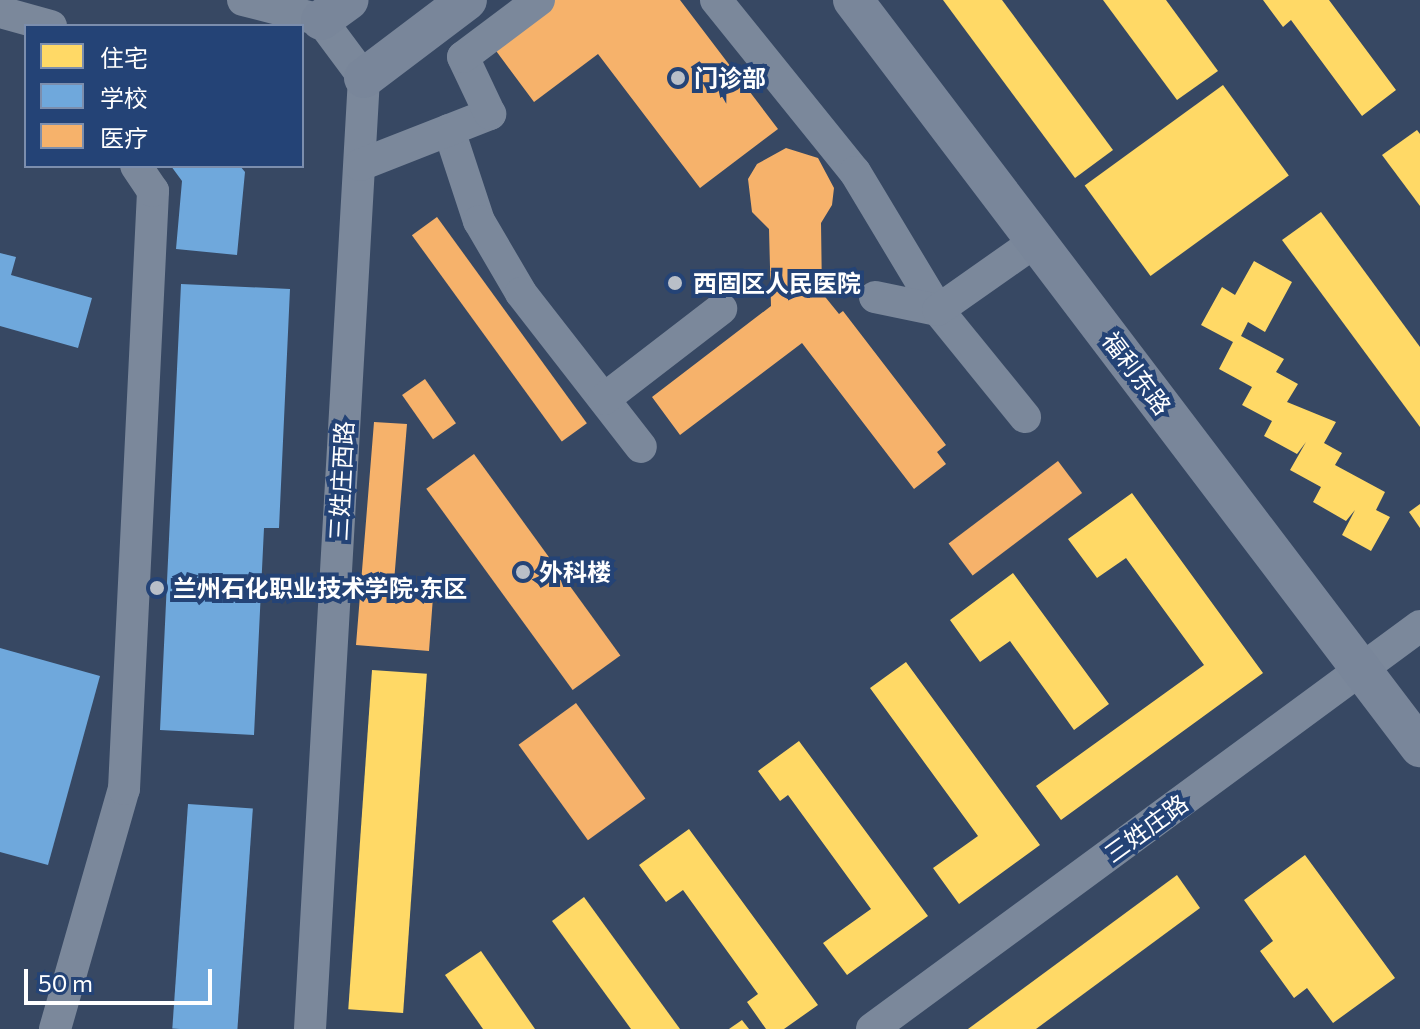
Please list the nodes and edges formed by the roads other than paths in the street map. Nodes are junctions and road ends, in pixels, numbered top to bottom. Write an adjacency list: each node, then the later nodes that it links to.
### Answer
1 (243, 0): 6 (street)
2 (467, 0): 9 (main road)
3 (539, 0): 10 (street)
4 (716, 0): 16 (street)
5 (853, 0): 13 (main road, 福利东路)
6 (335, 10): 9 (street)
7 (0, 12): 8 (street)
8 (44, 24)
9 (364, 78): 11 (street, 三姓庄西路)
10 (449, 130): 11 (street); 17 (street)
11 (360, 165): 24 (street, 三姓庄西路)
12 (137, 168): 23 (street)
13 (1036, 241): 16 (street); 21 (main road, 福利东路)
14 (875, 297): 16 (street)
15 (721, 309): 17 (street)
16 (938, 310): 18 (street)
17 (604, 399): 19 (street)
18 (1025, 417)
19 (641, 447)
20 (1420, 626): 21 (street, 三姓庄路)
21 (1362, 669): 22 (main road, 福利东路); 25 (street, 三姓庄路)
22 (1420, 747)
23 (55, 1029)
24 (310, 1029)
25 (872, 1029)

